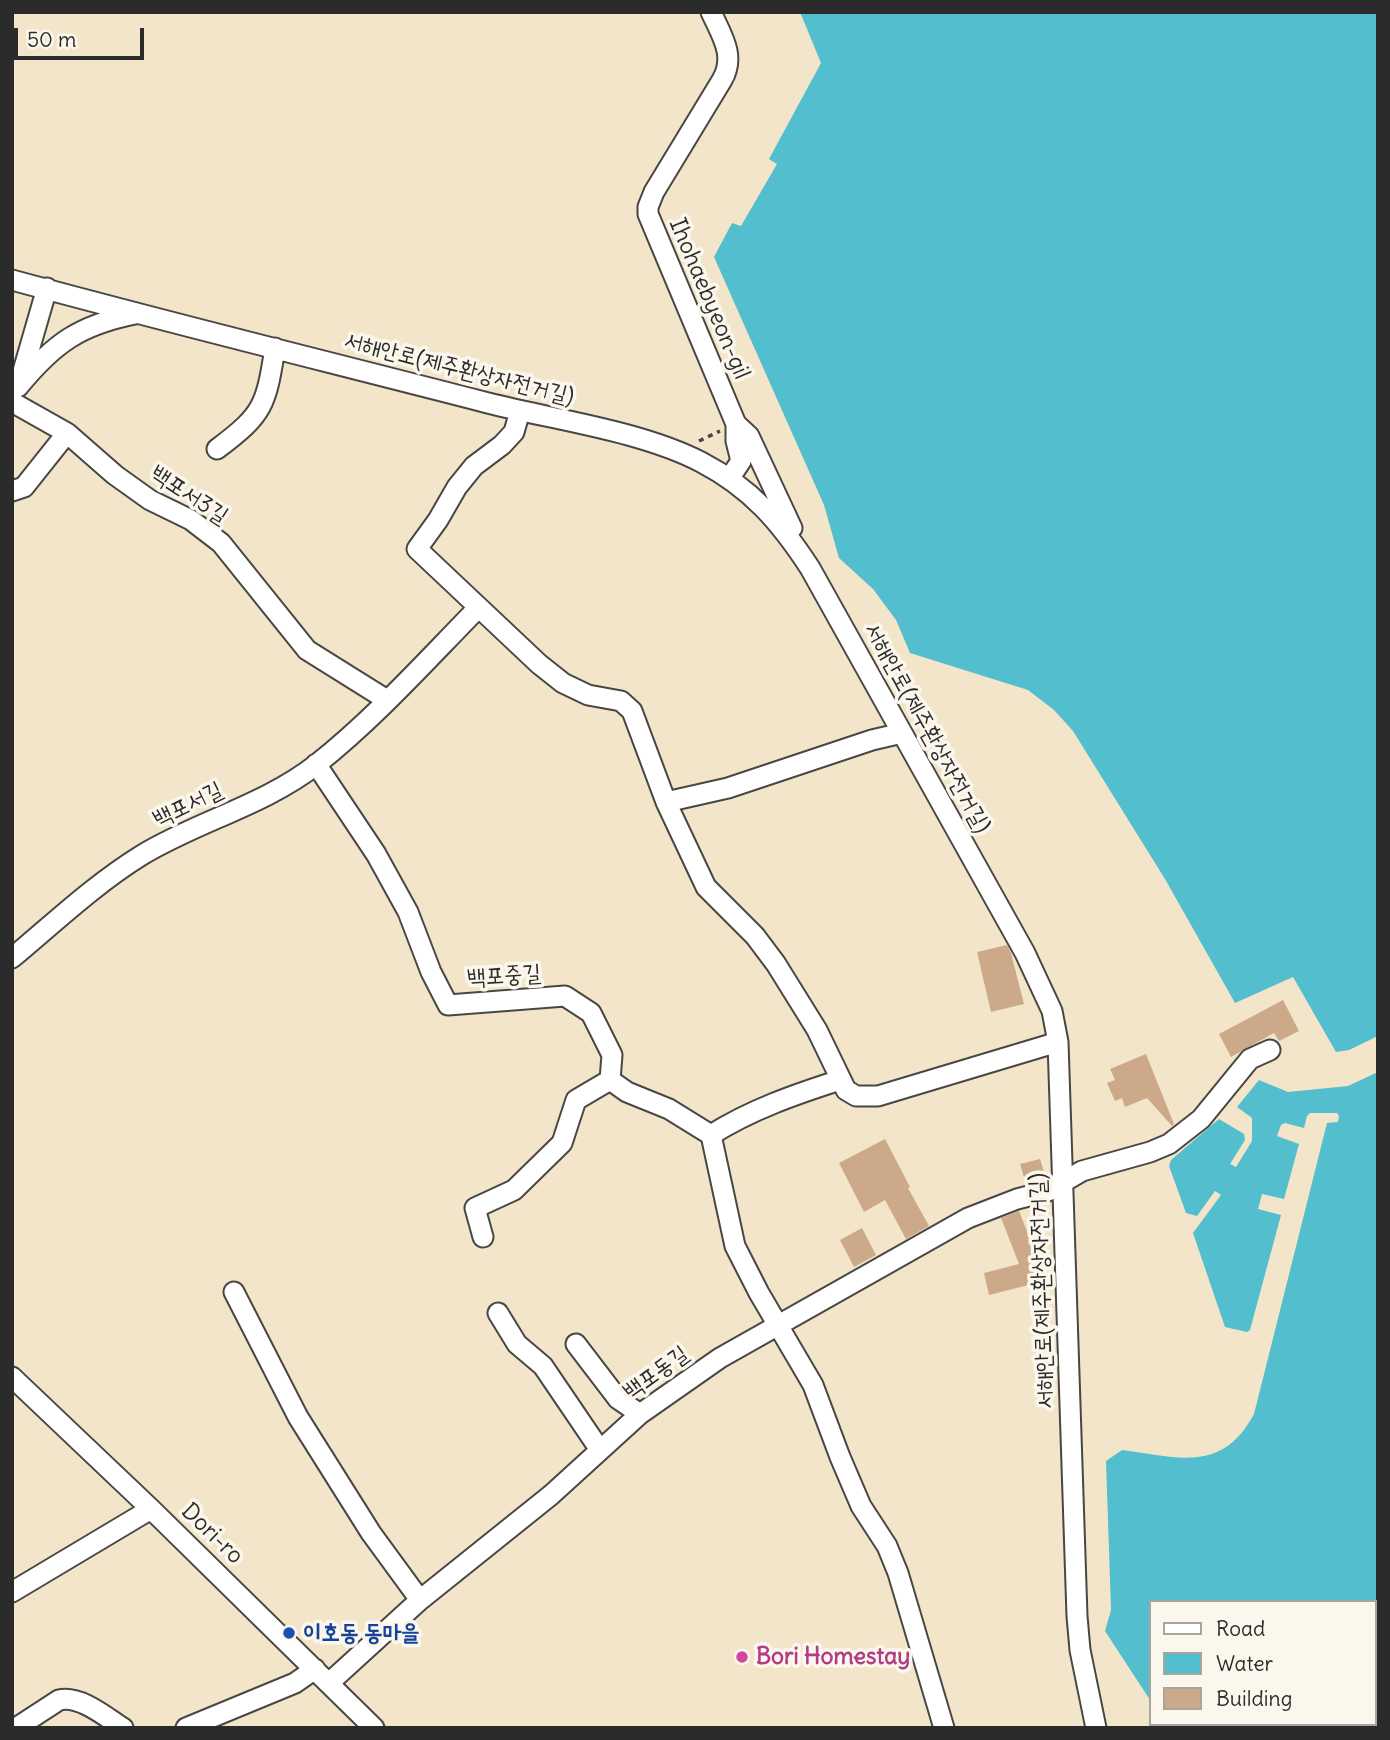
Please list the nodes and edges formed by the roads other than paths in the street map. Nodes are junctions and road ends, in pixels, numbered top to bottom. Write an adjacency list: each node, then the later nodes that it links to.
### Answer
1 (711, 12): 8 (street, Ihohaebyeon-gil)
2 (12, 279): 3 (street, 서해안로(제주환상자전거길))
3 (47, 288): 4 (street, 서해안로(제주환상자전거길)); 6 (street)
4 (140, 313): 5 (street, 서해안로(제주환상자전거길)); 6 (street)
5 (275, 348): 7 (street, 서해안로(제주환상자전거길)); 10 (street)
6 (14, 400): 9 (street, 백포서3길)
7 (520, 411): 11 (street, 서해안로(제주환상자전거길)); 14 (street)
8 (736, 424): 11 (street); 13 (street, Ihohaebyeon-gil)
9 (67, 433): 12 (street); 15 (street, 백포서3길)
10 (217, 449)
11 (729, 479): 13 (street, 서해안로(제주환상자전거길))
12 (12, 491)
13 (810, 568): 16 (street, 서해안로(제주환상자전거길))
14 (478, 608): 15 (street, 백포서길); 18 (street)
15 (387, 700): 17 (street, 백포서길)
16 (902, 733): 18 (street); 20 (street, 서해안로(제주환상자전거길))
17 (316, 764): 19 (street, 백포서길); 22 (street, 백포중길)
18 (666, 802): 23 (street)
19 (12, 958)
20 (1058, 1042): 23 (street); 25 (street, 서해안로(제주환상자전거길))
21 (1270, 1050): 25 (street, 백포동길)
22 (610, 1080): 24 (street); 26 (street)
23 (840, 1080): 24 (street)
24 (711, 1135): 29 (street)
25 (1063, 1182): 29 (street, 백포동길); 44 (street, 서해안로(제주환상자전거길))
26 (483, 1237)
27 (234, 1293): 36 (street)
28 (498, 1313): 33 (street)
29 (779, 1325): 32 (street, 백포동길); 43 (street)
30 (576, 1344): 32 (street)
31 (12, 1377): 34 (street, Dori-ro)
32 (640, 1413): 33 (street, 백포동길)
33 (600, 1450): 36 (street, 백포동길)
34 (151, 1509): 35 (street); 37 (street, Dori-ro)
35 (12, 1592)
36 (420, 1600): 38 (street, 백포동길)
37 (315, 1669): 38 (street, Dori-ro); 41 (street)
38 (329, 1683): 42 (street, Dori-ro)
39 (16, 1728): 40 (street)
40 (123, 1728)
41 (186, 1728)
42 (374, 1728)
43 (944, 1728)
44 (1096, 1728)

